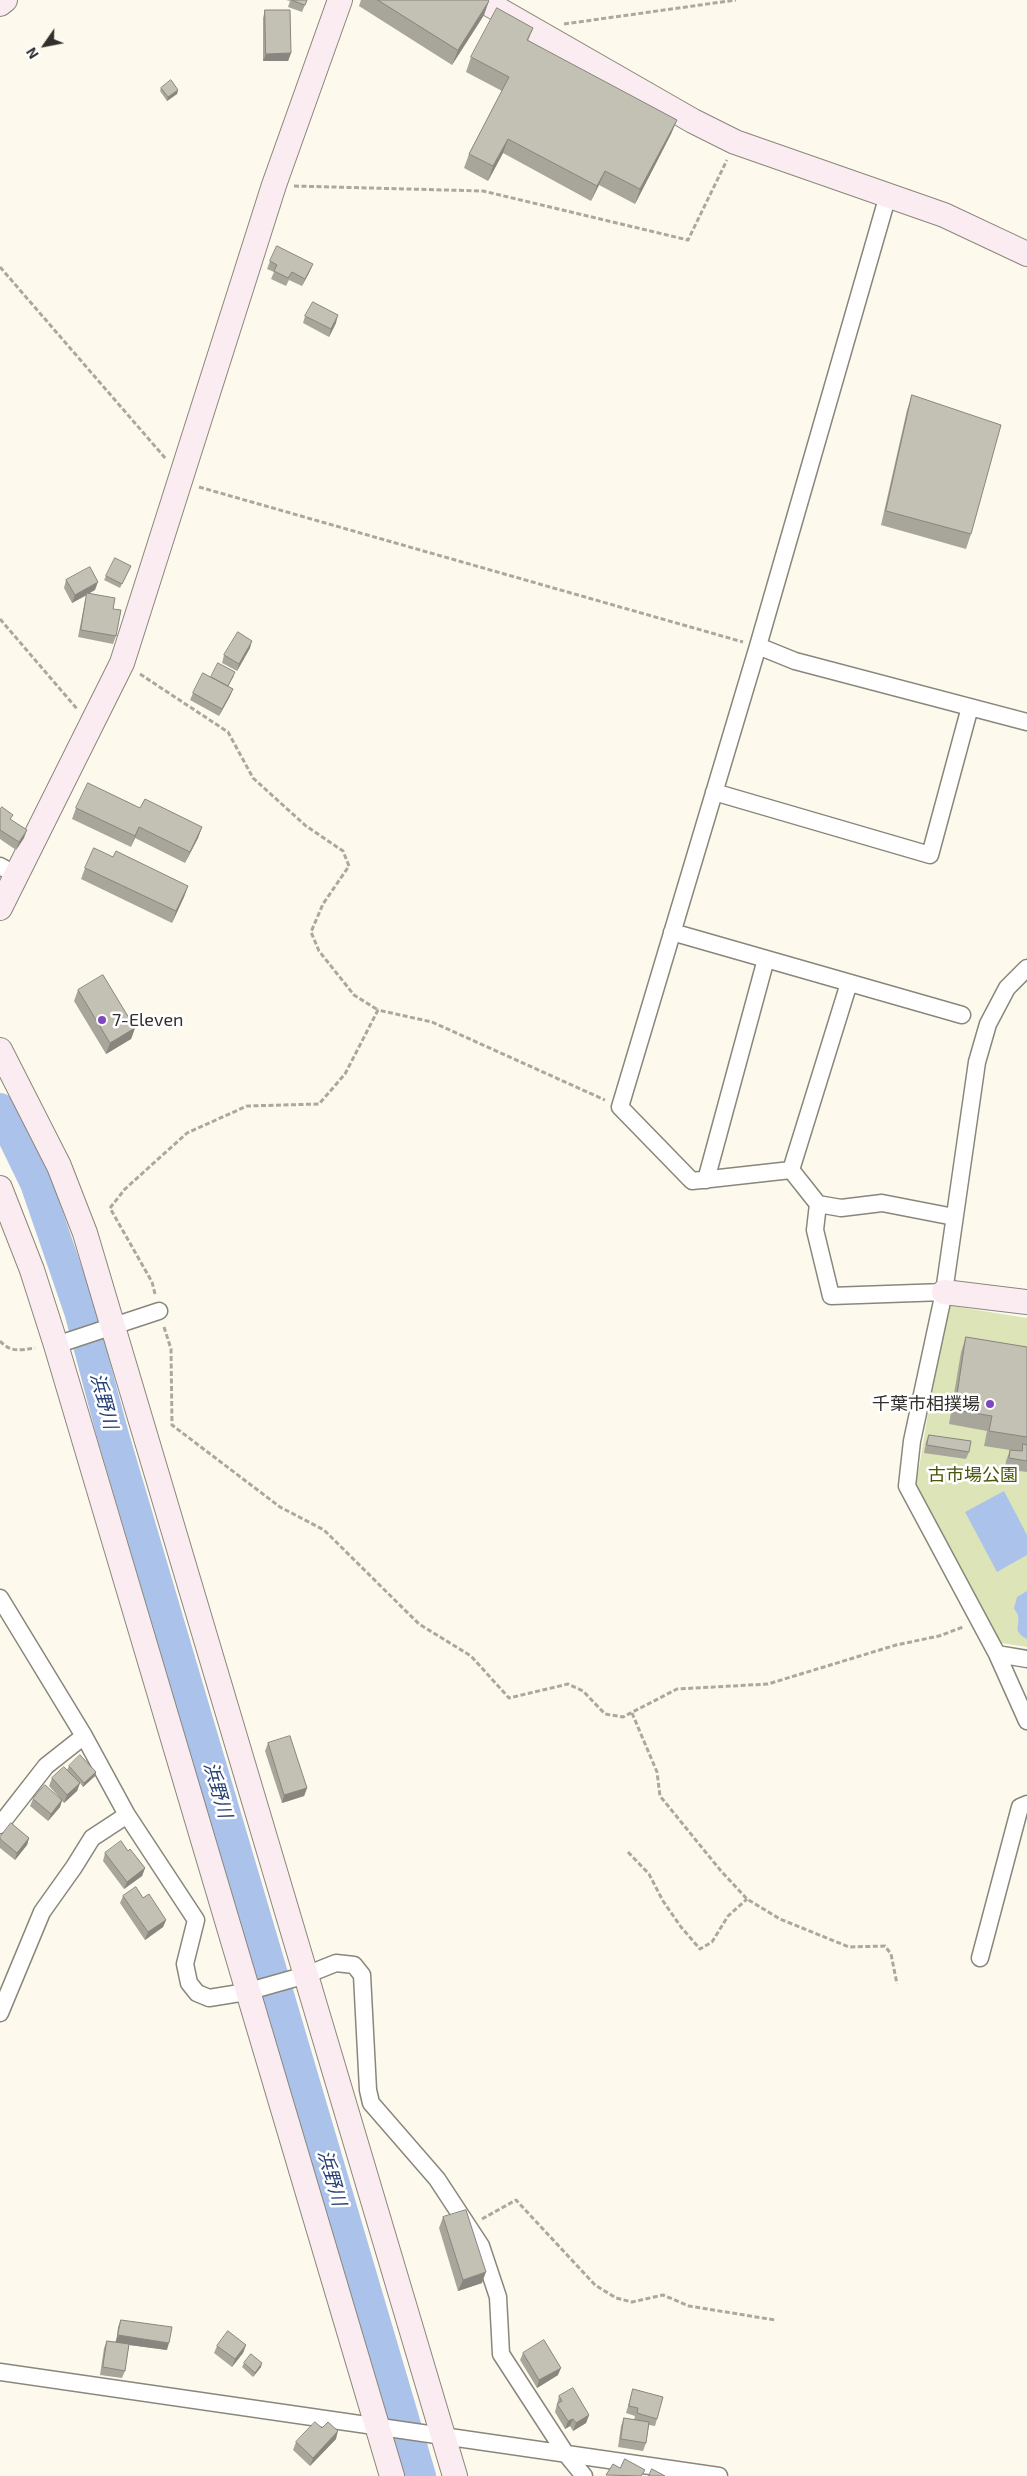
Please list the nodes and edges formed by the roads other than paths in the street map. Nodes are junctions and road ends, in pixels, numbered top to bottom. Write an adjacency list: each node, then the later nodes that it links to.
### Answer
1 (5, 0): 4 (street)
2 (340, 0): 11 (street)
3 (482, 0): 5 (street)
4 (0, 4)
5 (888, 194): 6 (street); 7 (street)
6 (1027, 254)
7 (758, 646): 8 (street); 10 (street)
8 (970, 707): 9 (street); 10 (street)
9 (1027, 722)
10 (714, 792): 13 (street)
11 (8, 870): 12 (street)
12 (0, 908)
13 (672, 932): 14 (street); 20 (street)
14 (766, 959): 16 (street); 20 (street)
15 (1027, 968): 23 (street)
16 (848, 983): 17 (street); 19 (street)
17 (962, 1015)
18 (0, 1050): 27 (street)
19 (791, 1170): 20 (street); 22 (street)
20 (706, 1180)
21 (0, 1188): 28 (street)
22 (818, 1204): 23 (street); 24 (street)
23 (954, 1217): 24 (street)
24 (944, 1292): 25 (street); 30 (street)
25 (1027, 1302)
26 (159, 1311): 27 (street)
27 (114, 1325): 28 (street); 38 (street)
28 (56, 1345): 39 (street)
29 (0, 1598): 33 (street)
30 (997, 1654): 31 (street); 32 (street)
31 (1027, 1659)
32 (1027, 1721)
33 (84, 1736): 35 (street); 36 (street)
34 (1027, 1804): 37 (street)
35 (127, 1815): 39 (street); 40 (street)
36 (0, 1826)
37 (980, 1958)
38 (306, 1975): 39 (street); 43 (street); 44 (street)
39 (246, 1992): 42 (street)
40 (0, 2013)
41 (0, 2372): 42 (street)
42 (378, 2428): 43 (street); 45 (street)
43 (442, 2436): 44 (street); 46 (street)
44 (566, 2454): 47 (street); 48 (street)
45 (392, 2476)
46 (455, 2476)
47 (584, 2476)
48 (719, 2476)

